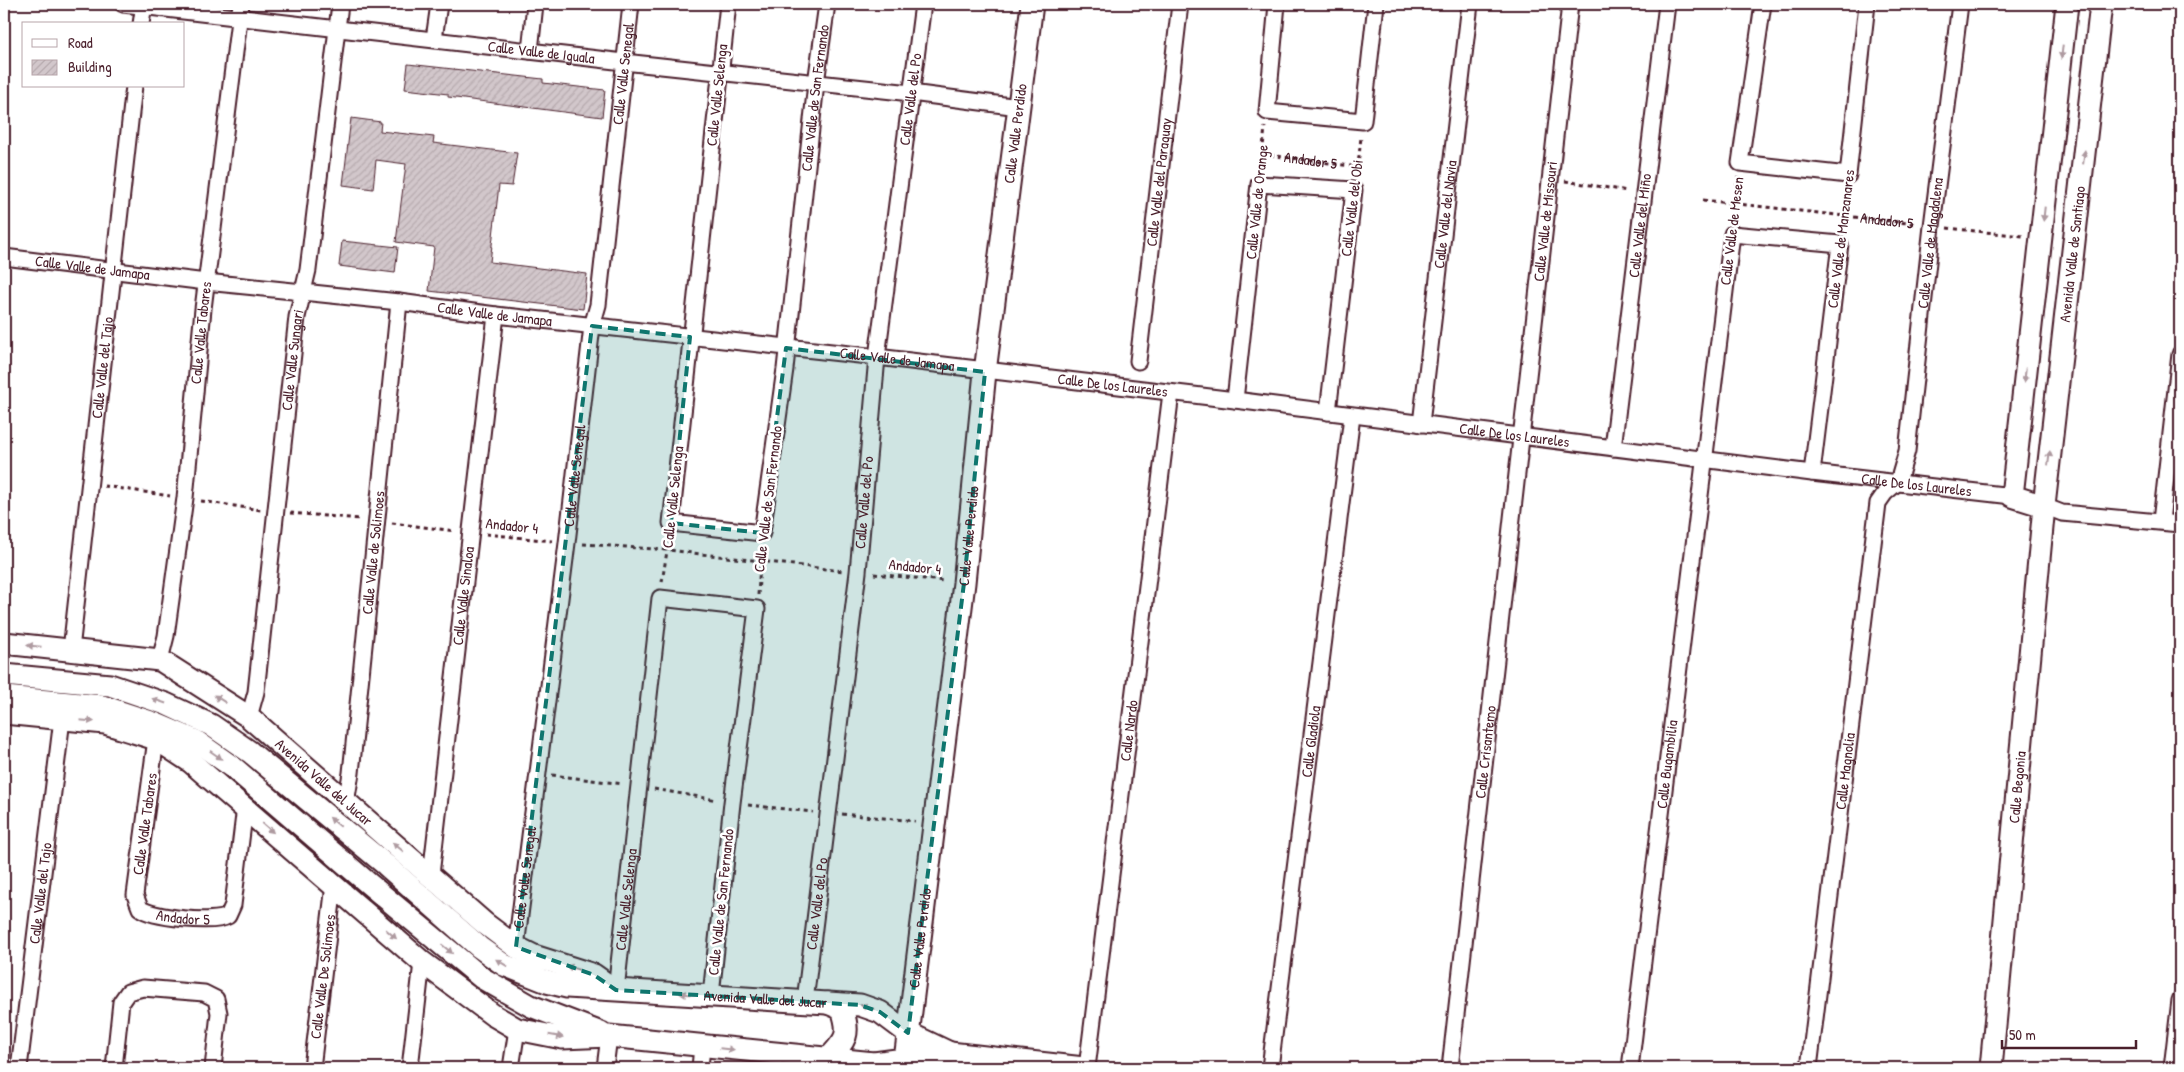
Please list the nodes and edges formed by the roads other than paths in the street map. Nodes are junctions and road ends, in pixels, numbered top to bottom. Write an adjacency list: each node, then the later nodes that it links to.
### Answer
1 (123, 4): 21 (street, Calle Valle de Iguala)
2 (340, 4): 24 (street, Calle Valle Sungari)
3 (438, 4): 25 (street)
4 (535, 4): 26 (street)
5 (631, 4): 27 (street, Calle Valle Senegal)
6 (728, 4): 28 (street, Calle Valle Selenga)
7 (827, 4): 29 (street, Calle Valle de San Fernando)
8 (923, 4): 31 (street, Calle Valle del Po)
9 (1032, 4): 32 (main road, Calle Valle Perdido)
10 (1180, 4): 47 (street, Calle Valle del Paraguay)
11 (1276, 4): 12 (street)
12 (1376, 4)
13 (1470, 4): 53 (street, Calle Valle del Navia)
14 (1570, 4): 54 (street, Calle Valle de Missouri)
15 (1667, 4): 55 (street, Calle Valle del Miño)
16 (1763, 4): 33 (street, Calle Valle de Mesen)
17 (1867, 4): 33 (street, Calle Valle de Manzanares)
18 (1960, 4): 58 (street, Calle Valle de Magdalena)
19 (2068, 4): 59 (main road, one-way to 59)
20 (2101, 4): 60 (main road, Avenida Valle de Santiago, one-way to 20)
21 (143, 5): 22 (street, Calle Valle de Iguala); 23 (street)
22 (240, 11): 24 (street, Calle Valle de Iguala); 38 (street, Calle Valle Tabares)
23 (141, 22)
24 (338, 29): 25 (street, Calle Valle de Iguala); 39 (street, Calle Valle Sungari)
25 (434, 39): 26 (street, Calle Valle de Iguala)
26 (530, 51): 27 (street, Calle Valle de Iguala)
27 (624, 62): 28 (street, Calle Valle de Iguala); 42 (street, Calle Valle Senegal)
28 (720, 71): 29 (street, Calle Valle de Iguala); 43 (street, Calle Valle Selenga)
29 (816, 83): 31 (street, Calle Valle de Iguala); 44 (street, Calle Valle de San Fernando)
30 (134, 88): 37 (street, Calle Valle del Tajo)
31 (911, 93): 32 (street, Calle Valle de Iguala); 46 (street, Calle Valle del Po)
32 (1019, 107): 48 (main road, Calle Valle Perdido)
33 (1848, 175)
34 (1259, 184): 50 (street, Calle Valle de Orange); 51 (street, Calle Valle del Obi)
35 (1732, 234): 56 (street, Calle Valle de Mesen); 57 (street, Calle Valle de Manzanares)
36 (4, 257): 37 (street, Calle Valle de Jamapa)
37 (112, 271): 38 (street, Calle Valle de Jamapa); 66 (street, Calle Valle del Tajo)
38 (206, 282): 39 (street, Calle Valle de Jamapa); 67 (street, Calle Valle Tabares)
39 (303, 292): 40 (street, Calle Valle de Jamapa); 71 (street, Calle Valle Sungari)
40 (399, 302): 41 (street, Calle Valle de Jamapa); 74 (street, Calle Valle de Solimoes)
41 (496, 315): 42 (street, Calle Valle de Jamapa); 76 (street, Calle Valle Sinaloa)
42 (592, 326): 43 (street, Calle Valle de Jamapa); 79 (street, Calle Valle Senegal)
43 (690, 336): 44 (street, Calle Valle de Jamapa); 63 (street, Calle Valle Selenga)
44 (786, 348): 46 (street, Calle Valle de Jamapa); 63 (street, Calle Valle de San Fernando)
45 (2180, 354): 61 (street)
46 (877, 358): 48 (street, Calle Valle de Jamapa); 84 (street, Calle Valle del Po)
47 (1138, 361)
48 (985, 372): 49 (street, Calle De los Laureles); 87 (main road, Calle Valle Perdido)
49 (1171, 393): 50 (street, Calle De los Laureles); 102 (street, Calle Nardo)
50 (1235, 400): 51 (street, Calle De los Laureles)
51 (1328, 412): 52 (street, Calle De los Laureles)
52 (1352, 416): 53 (street, Calle De los Laureles); 103 (street, Calle Gladiola)
53 (1421, 424): 54 (street, Calle De los Laureles)
54 (1522, 437): 55 (street, Calle De los Laureles); 104 (street, Calle Crisantemo)
55 (1613, 448): 56 (street, Calle De los Laureles)
56 (1704, 460): 57 (street, Calle De los Laureles); 105 (street, Calle Bugambilia)
57 (1812, 473): 58 (street, Calle De los Laureles)
58 (1898, 482): 59 (street, Calle De los Laureles); 106 (street, Calle Magnolia)
59 (2012, 496): 60 (main road, Calle De los Laureles)
60 (2044, 506): 61 (street); 107 (main road, Calle Begonia)
61 (2161, 521): 62 (street)
62 (2180, 524)
63 (762, 533)
64 (757, 609): 81 (street, Calle Valle Selenga); 82 (street, Calle Valle de San Fernando)
65 (6, 644): 66 (main road, Avenida Valle del Jucar, one-way to 65)
66 (71, 650): 67 (main road, Avenida Valle del Jucar)
67 (160, 660): 71 (main road, Avenida Valle del Jucar, one-way to 67)
68 (4, 675): 81 (main road, Avenida Valle del Jucar, one-way to 68)
69 (4, 697): 88 (main road, one-way to 88)
70 (4, 713): 72 (main road)
71 (249, 717): 74 (main road, Avenida Valle del Jucar)
72 (62, 719): 73 (main road, one-way to 73); 94 (street, Calle Valle del Tajo)
73 (156, 739): 75 (main road); 78 (street, Calle Valle Tabares)
74 (346, 803): 76 (main road, Avenida Valle del Jucar, one-way to 74)
75 (244, 808): 77 (main road, one-way to 77); 78 (street, Andador 5)
76 (431, 875): 79 (main road, Avenida Valle del Jucar)
77 (334, 885): 80 (main road, one-way to 80); 97 (street, Calle Valle De Solimoes)
78 (140, 908)
79 (516, 947): 81 (main road, Avenida Valle del Jucar, one-way to 79)
80 (422, 962): 86 (main road); 98 (street)
81 (616, 990): 82 (main road, Avenida Valle del Jucar, one-way to 81)
82 (711, 995): 84 (main road, Avenida Valle del Jucar)
83 (2180, 1000): 108 (street)
84 (805, 1001): 85 (main road, Avenida Valle del Jucar)
85 (828, 1003): 87 (main road, Avenida Valle del Jucar, one-way to 85); 91 (main road)
86 (516, 1029): 88 (main road, one-way to 88); 99 (street)
87 (908, 1033): 90 (main road, Avenida Valle del Jucar); 93 (main road, Calle Valle Perdido)
88 (609, 1036): 89 (main road); 100 (street)
89 (702, 1046): 92 (main road, one-way to 92); 101 (street)
90 (950, 1053): 93 (main road); 102 (main road)
91 (828, 1059): 92 (main road); 93 (main road)
92 (801, 1062)
93 (904, 1063)
94 (20, 1068)
95 (114, 1068): 96 (street)
96 (213, 1068)
97 (312, 1068)
98 (410, 1068)
99 (511, 1068)
100 (605, 1068)
101 (700, 1068)
102 (1086, 1068)
103 (1270, 1068)
104 (1450, 1068)
105 (1630, 1068)
106 (1809, 1068)
107 (1991, 1068)
108 (2172, 1068)

